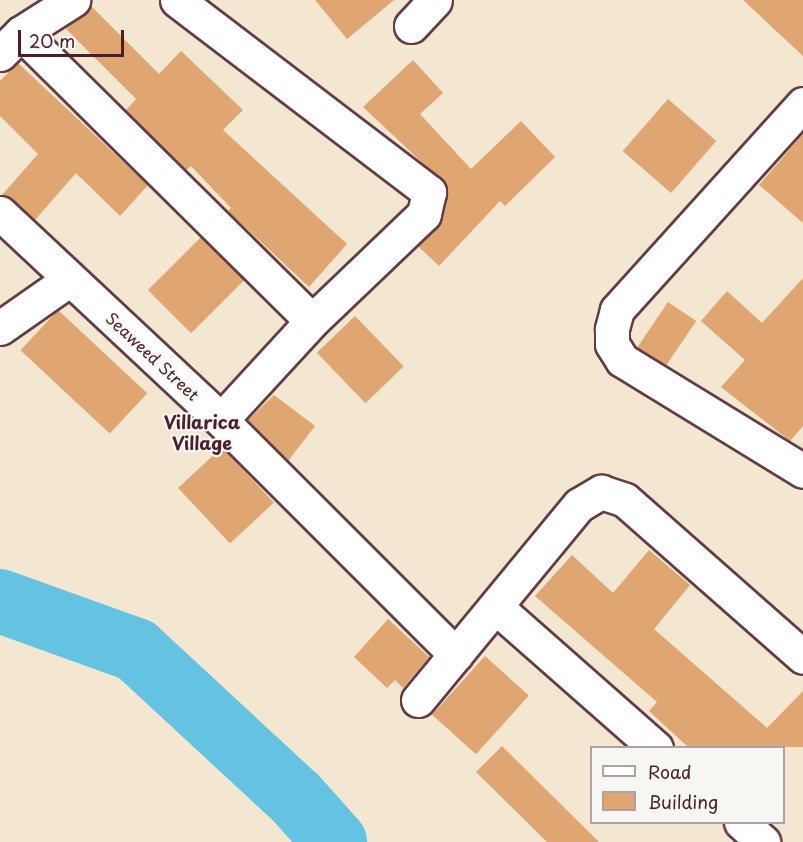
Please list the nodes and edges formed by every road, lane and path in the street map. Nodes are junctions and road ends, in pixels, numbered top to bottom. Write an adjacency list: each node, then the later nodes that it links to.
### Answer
1 (73, 0): 5 (street)
2 (177, 0): 9 (street)
3 (435, 0): 4 (street)
4 (411, 26)
5 (10, 43): 9 (street)
6 (803, 104): 12 (street)
7 (0, 213): 8 (street, Seaweed Street)
8 (70, 279): 10 (street); 11 (street, Seaweed Street)
9 (312, 321): 11 (street)
10 (0, 328)
11 (221, 420): 14 (street, Seaweed Street)
12 (803, 471)
13 (497, 608): 14 (street); 15 (street); 17 (street)
14 (456, 655): 16 (street)
15 (803, 657)
16 (418, 700)
17 (655, 746)
18 (743, 824): 19 (street)
19 (763, 842)

